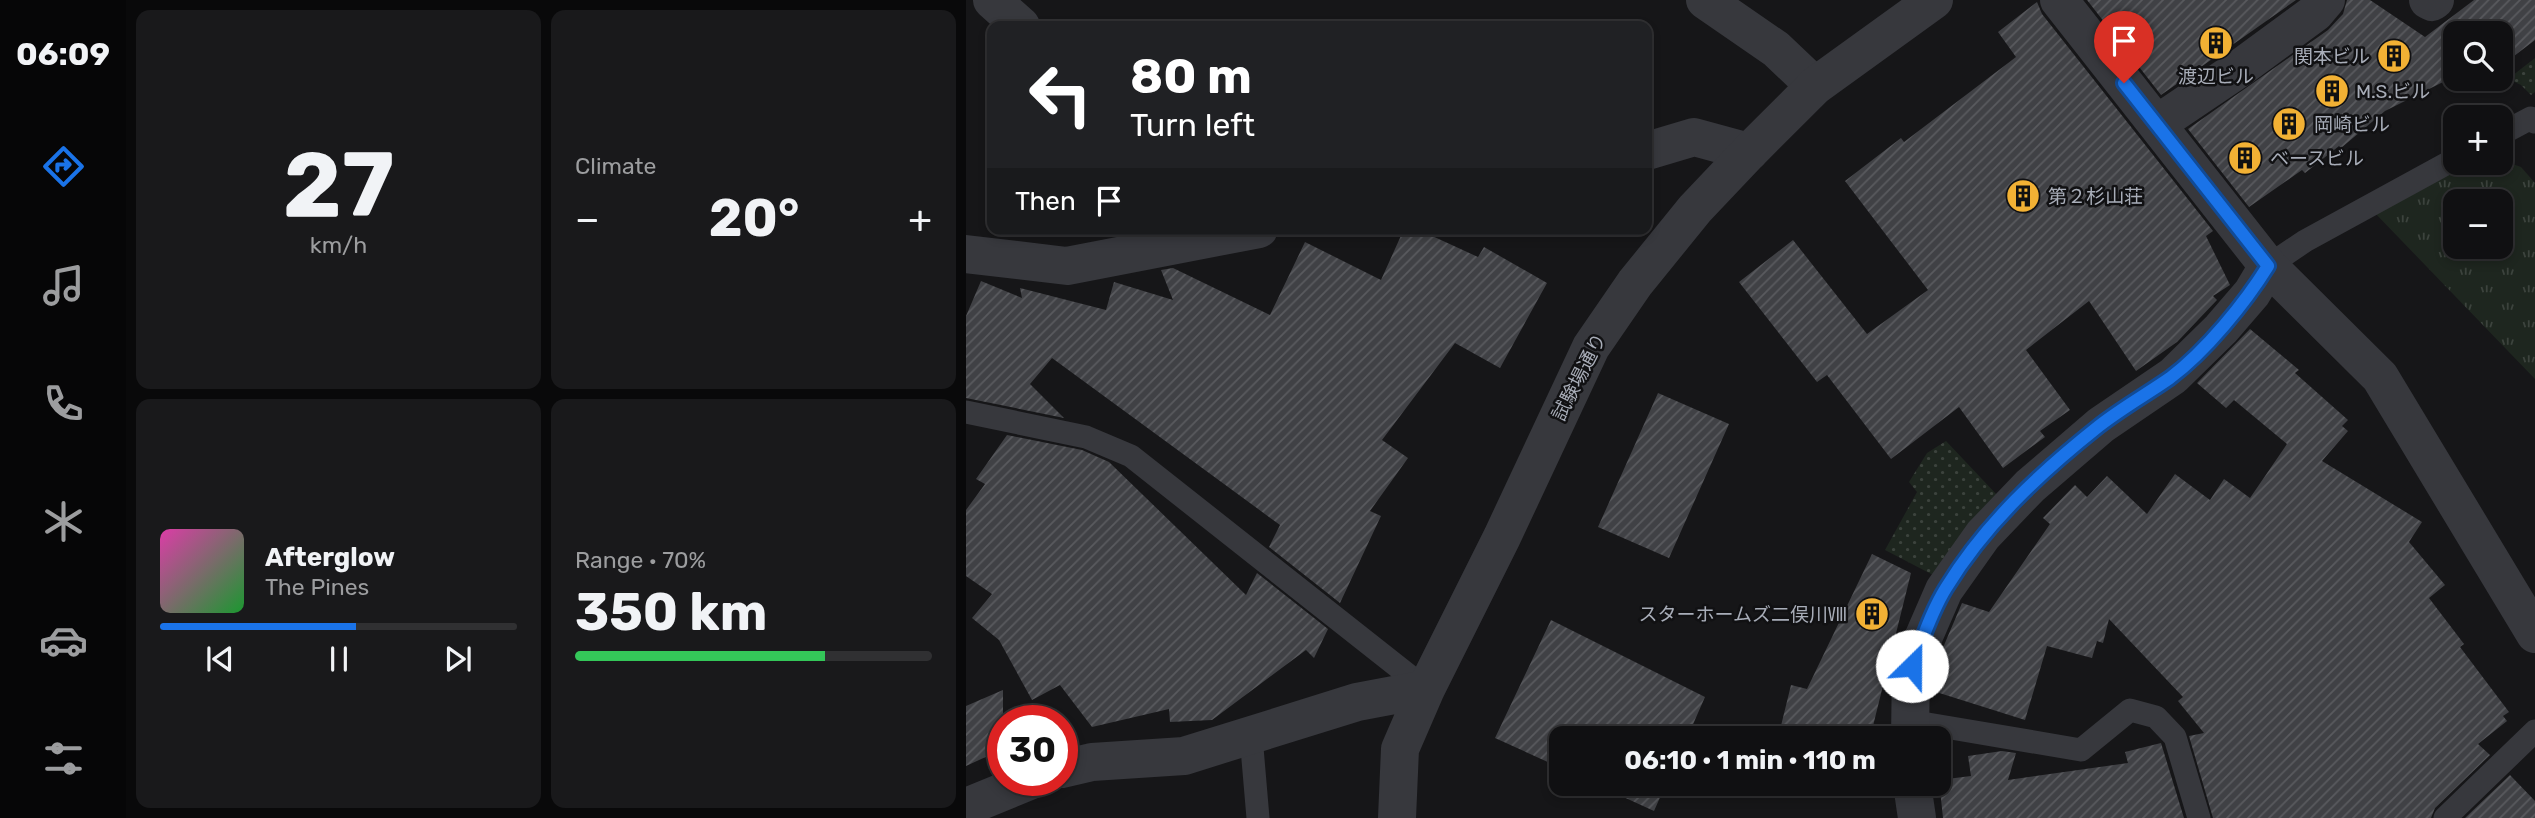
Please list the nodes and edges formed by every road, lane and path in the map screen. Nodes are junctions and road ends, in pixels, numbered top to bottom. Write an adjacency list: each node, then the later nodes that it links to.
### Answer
1 (992, 0): 8 (street)
2 (1704, 0): 9 (street)
3 (1934, 0): 9 (street, 試験場通り)
4 (2059, 0): 11 (street)
5 (2326, 0): 11 (street)
6 (2428, 0): 7 (street)
7 (2435, 0)
8 (1015, 21)
9 (1815, 86): 14 (street, 試験場通り)
10 (2535, 122): 12 (lane)
11 (2157, 124): 19 (street)
12 (2513, 128)
13 (1652, 149): 14 (street)
14 (1749, 152): 22 (street, 試験場通り)
15 (2443, 166): 19 (lane)
16 (1195, 235): 17 (street)
17 (1100, 244): 18 (street)
18 (966, 254)
19 (2268, 266): 21 (street); 23 (street)
20 (966, 412): 22 (lane)
21 (2535, 634)
22 (1426, 690): 26 (street); 32 (street, 試験場通り)
23 (1910, 726)
24 (2535, 731): 35 (lane)
25 (1951, 735): 34 (lane)
26 (1251, 736): 27 (street); 31 (lane)
27 (1078, 765)
28 (993, 796): 30 (street)
29 (1914, 796): 33 (street)
30 (966, 807)
31 (1258, 818)
32 (1397, 818)
33 (1917, 818)
34 (2199, 818)
35 (2445, 818)

